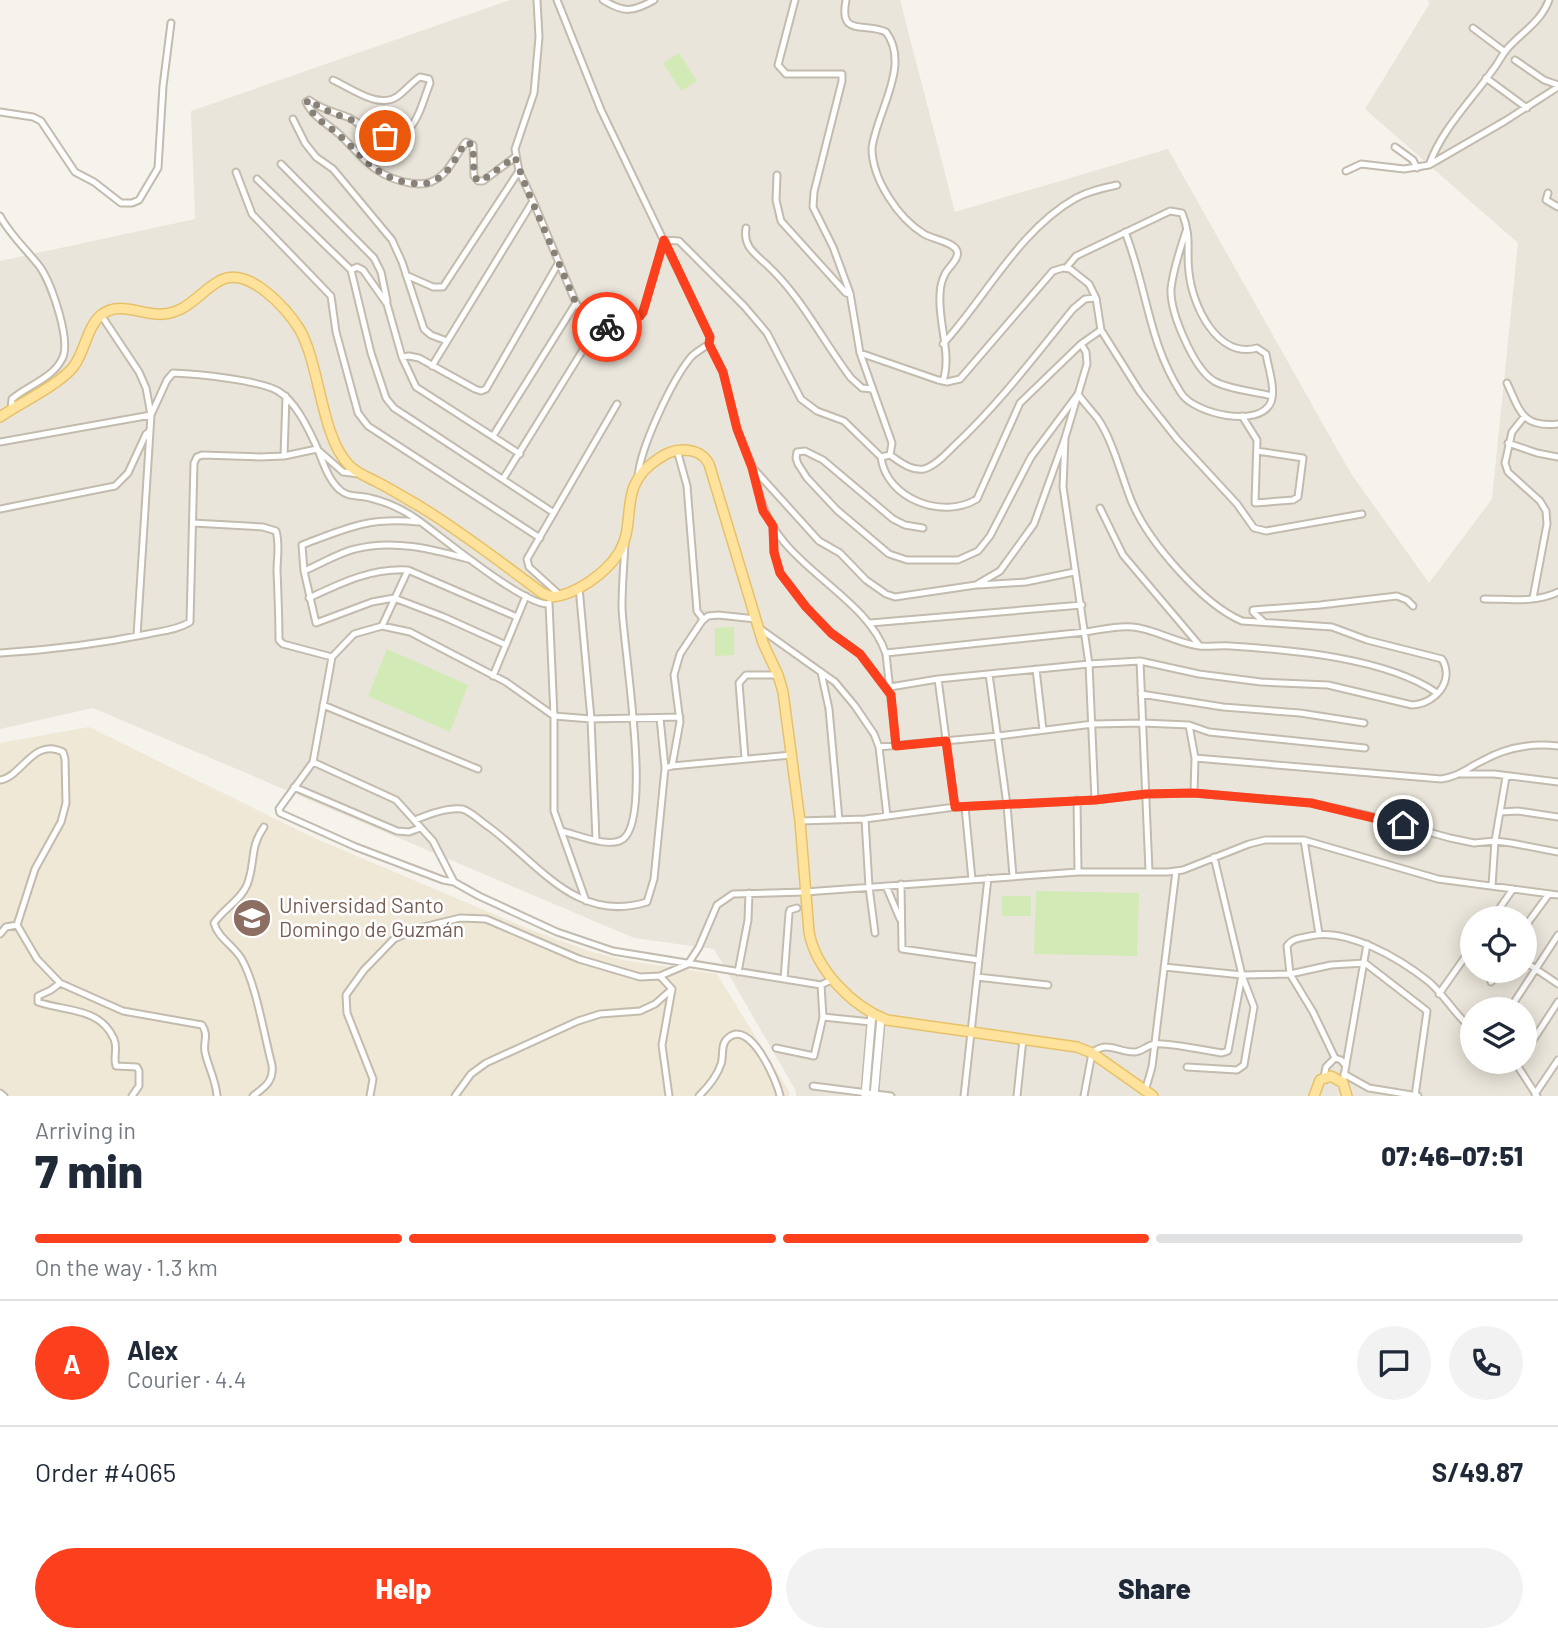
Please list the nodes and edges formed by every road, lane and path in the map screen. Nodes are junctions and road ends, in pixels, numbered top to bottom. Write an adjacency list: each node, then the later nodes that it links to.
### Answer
1 (537, 0): 19 (street)
2 (557, 0): 36 (street)
3 (603, 0): 4 (street)
4 (654, 0)
5 (795, 0): 41 (street)
6 (846, 0): 50 (street)
7 (1549, 0): 10 (street)
8 (170, 23): 16 (street)
9 (1473, 28): 10 (street)
10 (1505, 52): 12 (street)
11 (1515, 60): 14 (street)
12 (1486, 78): 15 (street); 21 (street)
13 (333, 80): 19 (street)
14 (1558, 86): 15 (street)
15 (1527, 108): 21 (street)
16 (0, 112)
17 (293, 119): 40 (street)
18 (1395, 147): 22 (street)
19 (515, 157): 23 (street)
20 (281, 164): 44 (street)
21 (1429, 165): 22 (street)
22 (1417, 168): 24 (street)
23 (519, 171): 30 (street); 40 (street)
24 (1346, 171)
25 (236, 172): 94 (street)
26 (777, 175): 41 (street)
27 (257, 179): 39 (street)
28 (1117, 185): 50 (street)
29 (1548, 193): 31 (street)
30 (533, 201): 37 (street); 48 (street)
31 (1558, 207)
32 (0, 216): 62 (street)
33 (746, 228): 57 (street)
34 (1187, 228): 35 (street); 59 (street); 59 (street)
35 (1125, 232): 38 (street); 64 (street)
36 (664, 240): 47 (street); 49 (street); 79 (street)
37 (559, 262): 43 (street); 54 (street)
38 (1066, 268): 42 (street); 55 (street)
39 (351, 270): 44 (street); 84 (street)
40 (406, 275): 48 (street)
41 (850, 294): 52 (street)
42 (1096, 298): 46 (street); 77 (street)
43 (576, 303): 47 (street); 69 (street)
44 (387, 304): 53 (street)
45 (101, 315): 62 (main road); 63 (street); 82 (main road)
46 (1101, 330): 51 (street); 88 (street)
47 (594, 332): 76 (street)
48 (447, 341): 54 (street)
49 (709, 344): 81 (street); 83 (street)
50 (943, 344): 55 (street)
51 (1081, 344): 58 (street); 79 (street)
52 (860, 353): 55 (street); 57 (street)
53 (402, 357): 54 (street); 69 (street)
54 (432, 366)
55 (943, 381)
56 (1507, 383): 66 (street)
57 (872, 389): 77 (street)
58 (1078, 394): 70 (street); 92 (street); 112 (street)
59 (1272, 396): 64 (street)
60 (286, 397): 63 (street); 73 (street); 78 (street)
61 (617, 404): 87 (street)
62 (11, 410): 65 (main road)
63 (150, 415): 68 (street); 71 (street)
64 (1242, 416): 75 (street)
65 (0, 417)
66 (1524, 417): 67 (street); 72 (street)
67 (1558, 424)
68 (150, 431): 86 (street); 117 (street)
69 (493, 436): 76 (street)
70 (1065, 438): 98 (street); 99 (street)
71 (0, 442)
72 (1508, 443): 80 (street); 105 (street)
73 (317, 449): 78 (street); 82 (street); 89 (street)
74 (677, 450): 83 (main road); 111 (street); 113 (main road)
75 (1257, 451): 75 (street)
76 (520, 454): 84 (street)
77 (890, 455): 79 (street)
78 (284, 456): 90 (street)
79 (881, 457)
80 (1558, 457)
81 (752, 468): 91 (street); 99 (street)
82 (359, 474): 106 (main road)
83 (638, 477): 93 (main road)
84 (503, 479): 87 (street)
85 (1100, 508): 119 (street)
86 (0, 509)
87 (554, 513): 94 (street)
88 (1362, 514)
89 (421, 522): 95 (street); 97 (street)
90 (193, 523): 117 (street); 122 (street)
91 (773, 526): 114 (street); 134 (street)
92 (922, 528)
93 (625, 536): 100 (main road); 140 (street)
94 (540, 538): 106 (street)
95 (471, 560): 97 (street); 102 (street)
96 (408, 570): 103 (street); 104 (street); 110 (street)
97 (304, 571): 103 (street)
98 (1074, 572): 99 (street); 108 (street)
99 (976, 585)
100 (579, 587): 106 (main road); 139 (street)
101 (1558, 592): 105 (street)
102 (526, 596): 106 (street); 110 (street)
103 (309, 598): 104 (street)
104 (394, 598): 115 (street); 118 (street)
105 (1533, 598): 107 (street)
106 (553, 599): 136 (street)
107 (1483, 599)
108 (1082, 606): 114 (street); 116 (street)
109 (1413, 606): 112 (street)
110 (517, 617): 118 (street)
111 (704, 619): 113 (street); 137 (street)
112 (1264, 622): 132 (street)
113 (757, 623): 126 (street); 128 (main road)
114 (870, 623): 121 (street)
115 (382, 626): 122 (street); 129 (street)
116 (1085, 632): 119 (street); 121 (street); 124 (street)
117 (137, 636): 120 (street)
118 (506, 645): 129 (street)
119 (1200, 646): 132 (street)
120 (0, 653)
121 (886, 653): 131 (street)
122 (331, 657): 135 (street)
123 (1140, 661): 124 (street); 132 (street); 133 (street)
124 (1089, 664): 125 (street); 143 (street)
125 (1036, 670): 127 (street); 145 (street)
126 (821, 673): 150 (street); 176 (street)
127 (989, 674): 130 (street); 146 (street)
128 (778, 675): 152 (main road); 153 (street)
129 (493, 676): 136 (street)
130 (938, 680): 131 (street); 147 (street)
131 (890, 687): 134 (street)
132 (1437, 693)
133 (1141, 694): 141 (street); 142 (street)
134 (891, 695): 148 (street)
135 (323, 705): 155 (street); 158 (street)
136 (554, 716): 139 (street); 180 (street)
137 (680, 717): 138 (street); 156 (street)
138 (660, 718): 140 (street); 157 (street)
139 (591, 719): 140 (street); 181 (street)
140 (633, 719): 181 (street)
141 (1143, 723): 143 (street); 144 (street); 165 (street)
142 (1364, 723)
143 (1093, 724): 145 (street); 167 (street)
144 (1189, 725): 151 (street); 154 (street)
145 (1043, 730): 146 (street)
146 (998, 736): 147 (street); 168 (street)
147 (946, 741): 148 (street); 169 (street)
148 (896, 746): 150 (street)
149 (1558, 746): 159 (street)
150 (879, 747): 172 (street)
151 (1365, 748)
152 (792, 755): 153 (street); 177 (main road)
153 (746, 758): 156 (street)
154 (1195, 758): 159 (street); 164 (street)
155 (313, 762): 163 (street); 175 (street)
156 (672, 766): 157 (street)
157 (665, 768): 202 (street)
158 (478, 769)
159 (1461, 774): 160 (street)
160 (1506, 777): 162 (street); 171 (street)
161 (0, 780): 207 (street)
162 (1558, 782)
163 (294, 787): 179 (street); 192 (street)
164 (1194, 793): 165 (street); 183 (street)
165 (1146, 794): 167 (street); 186 (street)
166 (1077, 800): 167 (street); 168 (street); 188 (street)
167 (1095, 800)
168 (1007, 805): 170 (street); 189 (street)
169 (955, 807): 170 (street); 172 (street)
170 (965, 807): 191 (street)
171 (1500, 812): 173 (street); 183 (street)
172 (887, 816): 174 (street)
173 (1558, 817)
174 (864, 819): 176 (street); 196 (street)
175 (415, 820): 179 (street); 202 (street)
176 (839, 820): 177 (street)
177 (800, 821): 198 (main road)
178 (264, 827): 260 (street)
179 (420, 828): 192 (street)
180 (561, 831): 181 (street); 202 (street)
181 (596, 840)
182 (1304, 840): 185 (street); 195 (street); 210 (street)
183 (1495, 841): 184 (street); 195 (street)
184 (1558, 852)
185 (1214, 857): 187 (street); 222 (street)
186 (1149, 871): 187 (street); 188 (street)
187 (1176, 871): 218 (street)
188 (1078, 872): 189 (street)
189 (1013, 876): 190 (street)
190 (988, 878): 191 (street); 213 (street)
191 (972, 880): 193 (street)
192 (454, 881): 215 (street)
193 (901, 884): 194 (street); 206 (street)
194 (886, 886): 196 (street); 206 (street)
195 (1492, 886): 197 (street)
196 (869, 887): 198 (street); 208 (street)
197 (1513, 889): 200 (street); 203 (street)
198 (805, 892): 199 (street); 226 (main road)
199 (748, 893): 215 (street); 220 (street)
200 (1549, 894): 201 (street); 205 (street)
201 (1558, 895)
202 (586, 901)
203 (1501, 906)
204 (797, 908): 225 (street)
205 (1537, 910)
206 (901, 922): 213 (street)
207 (17, 925): 209 (street); 227 (street)
208 (875, 933)
209 (0, 934)
210 (1319, 934): 212 (street); 221 (street)
211 (1558, 935): 217 (street)
212 (1367, 944): 214 (street); 232 (street)
213 (979, 960): 224 (street)
214 (1365, 963): 221 (street); 246 (street); 272 (street)
215 (688, 964): 220 (street); 223 (street)
216 (1460, 964): 232 (street)
217 (1537, 966)
218 (1164, 967): 222 (street); 241 (street)
219 (1537, 970): 228 (street)
220 (738, 972): 225 (street)
221 (1290, 974): 222 (street); 244 (street)
222 (1242, 975): 241 (street); 247 (street)
223 (660, 976): 231 (street); 261 (street)
224 (977, 977): 230 (street); 238 (street)
225 (784, 979): 229 (street)
226 (833, 979): 229 (street); 236 (main road)
227 (60, 983): 258 (street); 259 (street)
228 (1558, 984)
229 (821, 985): 235 (street)
230 (1048, 985)
231 (672, 989): 262 (street); 263 (street)
232 (1439, 993): 234 (street)
233 (1558, 1002): 239 (street)
234 (1460, 1015)
235 (823, 1017): 236 (street); 242 (street)
236 (872, 1017): 237 (main road); 254 (street)
237 (881, 1018): 238 (main road); 255 (street)
238 (971, 1033): 240 (main road); 267 (street)
239 (1537, 1034)
240 (1023, 1039): 243 (main road); 268 (street)
241 (1154, 1044): 243 (street); 253 (street)
242 (776, 1048)
243 (1092, 1053): 253 (main road); 269 (street)
244 (1335, 1058): 246 (street); 249 (street)
245 (1558, 1060): 256 (street)
246 (1346, 1066): 250 (street)
247 (1187, 1067)
248 (1524, 1074): 256 (street)
249 (1328, 1077): 250 (main road); 270 (main road)
250 (1344, 1079): 271 (main road); 272 (street)
251 (813, 1086): 254 (street)
252 (0, 1093): 257 (street)
253 (1149, 1093)
254 (865, 1094): 255 (street)
255 (874, 1095): 266 (street)
256 (1536, 1095)
257 (4, 1096)
258 (132, 1096)
259 (217, 1096)
260 (253, 1096)
261 (370, 1096)
262 (455, 1096)
263 (668, 1096)
264 (699, 1096): 265 (street)
265 (780, 1096)
266 (891, 1096)
267 (964, 1096)
268 (1017, 1096)
269 (1084, 1096)
270 (1314, 1096)
271 (1347, 1096)
272 (1416, 1096)

